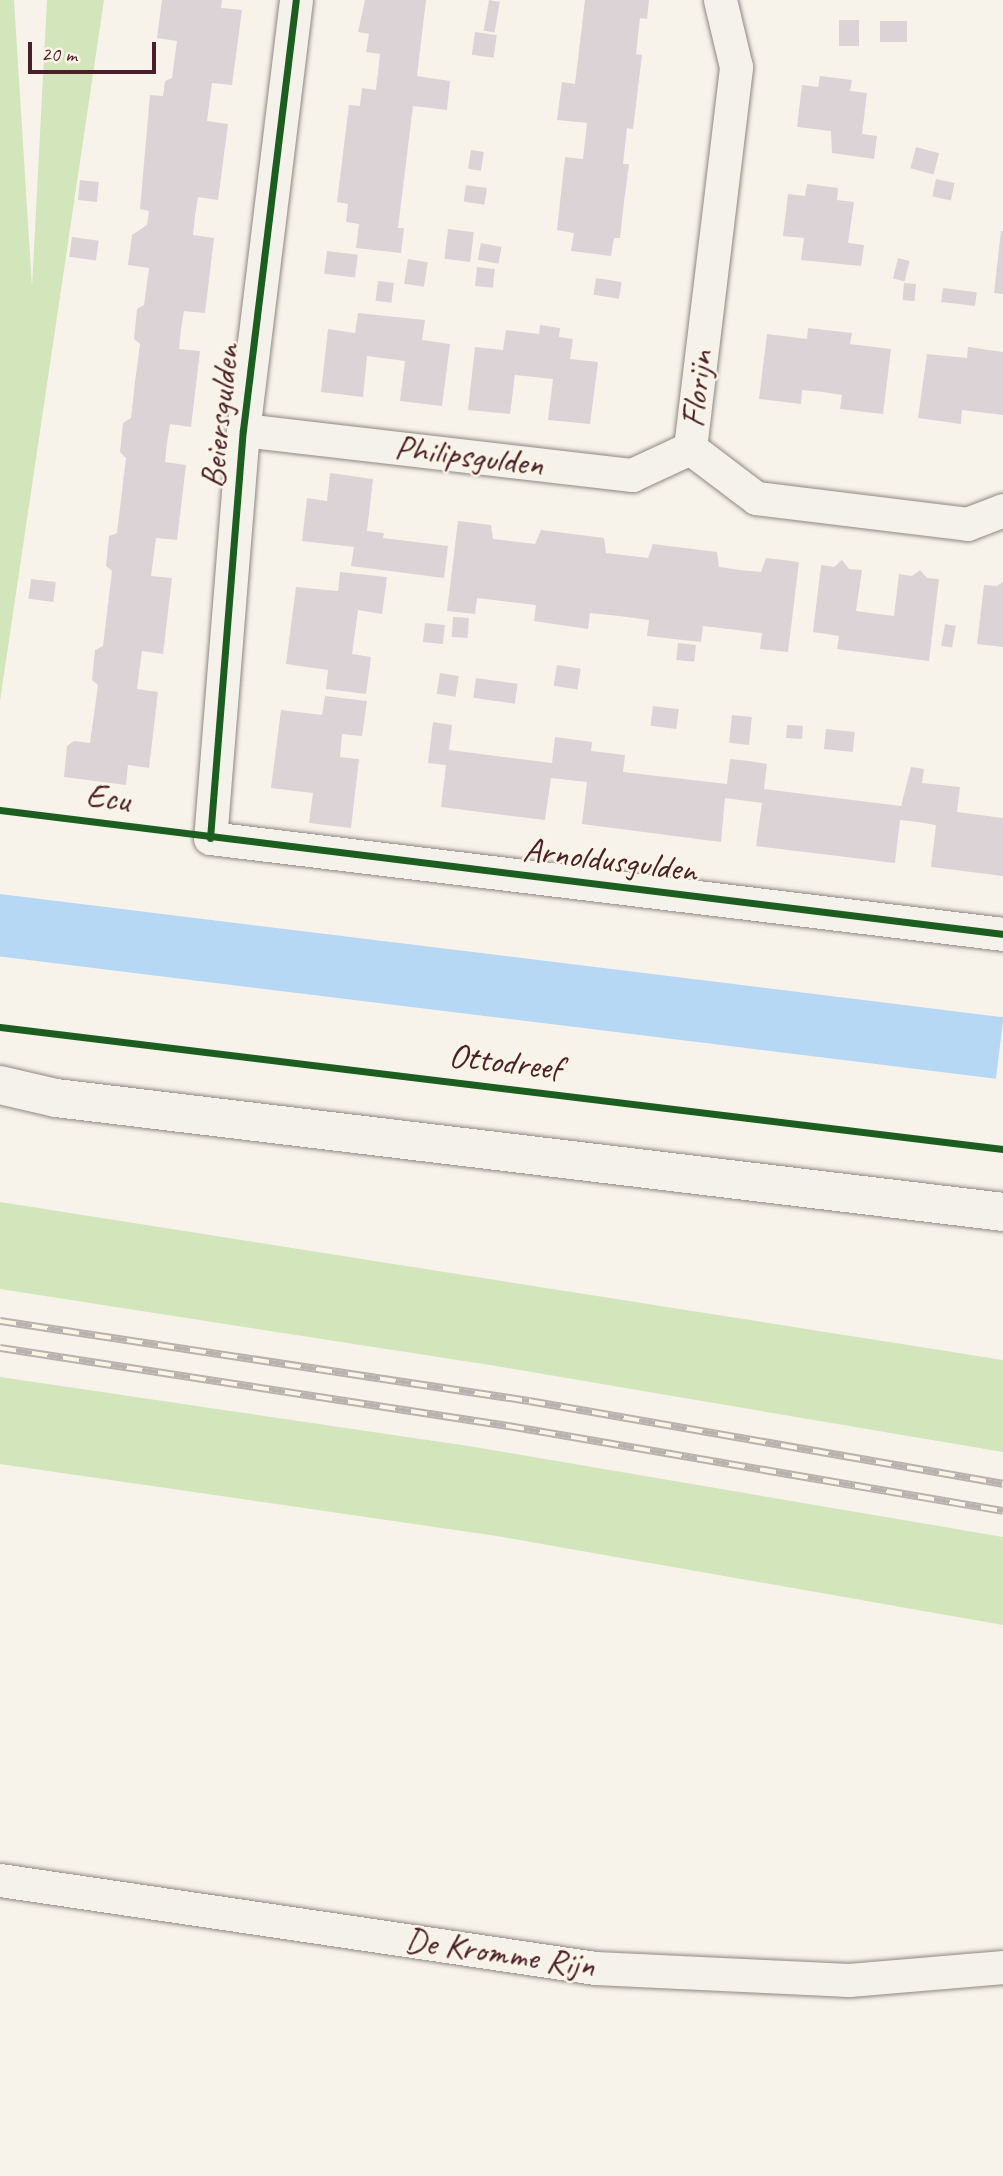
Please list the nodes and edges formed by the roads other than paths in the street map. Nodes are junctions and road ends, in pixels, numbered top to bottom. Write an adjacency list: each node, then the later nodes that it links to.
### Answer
1 (296, 0): 3 (street, Beiersgulden)
2 (720, 0): 4 (street, Florijn)
3 (243, 430): 4 (street, Philipsgulden); 6 (street, Beiersgulden)
4 (690, 448): 5 (street, Florijn)
5 (1003, 510)
6 (210, 838): 7 (street, Arnoldusgulden)
7 (1003, 934)
8 (0, 1085): 9 (street)
9 (56, 1098): 10 (street); 11 (street)
10 (0, 1109)
11 (1003, 1212)
12 (0, 1880): 13 (street, De Kromme Rijn)
13 (1003, 1967)

